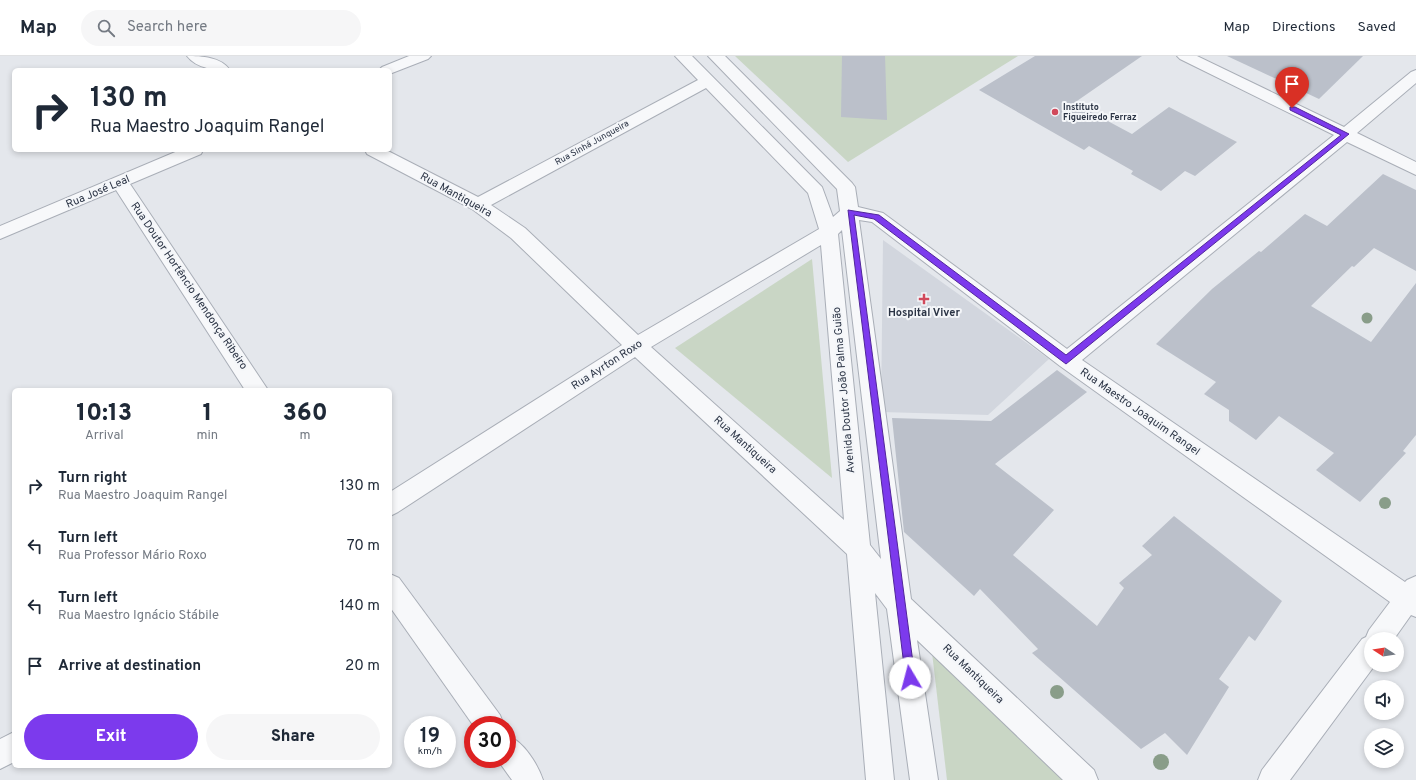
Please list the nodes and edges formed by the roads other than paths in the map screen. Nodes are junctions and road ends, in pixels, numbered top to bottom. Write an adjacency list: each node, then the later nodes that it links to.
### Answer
1 (195, 56): 6 (street)
2 (423, 56): 7 (street)
3 (683, 56): 9 (street, Avenida Doutor João Palma Guião)
4 (716, 56): 16 (street)
5 (1185, 56): 10 (street)
6 (218, 68)
7 (392, 68)
8 (1416, 75): 10 (street)
9 (707, 80): 15 (street, Rua Sinhá Junqueira); 17 (street, Avenida Doutor João Palma Guião)
10 (1346, 134): 13 (street); 20 (street)
11 (190, 152): 14 (street, Rua José Leal)
12 (378, 152): 15 (street, Rua Mantiqueira)
13 (1416, 169)
14 (120, 183): 18 (street, Rua José Leal); 21 (street, Rua Doutor Hortêncio Mendonça Ribeiro)
15 (478, 205): 19 (street, Rua Mantiqueira)
16 (850, 212): 17 (street); 20 (street, Rua Maestro Joaquim Rangel); 26 (street)
17 (828, 232): 19 (street, Rua Ayrton Roxo); 23 (street, Avenida Doutor João Palma Guião)
18 (0, 233)
19 (636, 346): 22 (street, Rua Ayrton Roxo); 23 (street, Rua Mantiqueira)
20 (1066, 360): 25 (street, Rua Maestro Joaquim Rangel)
21 (256, 388)
22 (392, 504)
23 (859, 549): 26 (street, Rua Mantiqueira); 34 (street, Avenida Doutor João Palma Guião)
24 (392, 589): 29 (street)
25 (1413, 597): 27 (street)
26 (900, 605): 35 (street); 36 (street, Rua Mantiqueira)
27 (1384, 632)
28 (1364, 657): 37 (street)
29 (484, 716)
30 (12, 747): 31 (street)
31 (0, 755)
32 (516, 761): 33 (street)
33 (530, 780)
34 (880, 780)
35 (924, 780)
36 (1084, 780)
37 (1272, 780)

